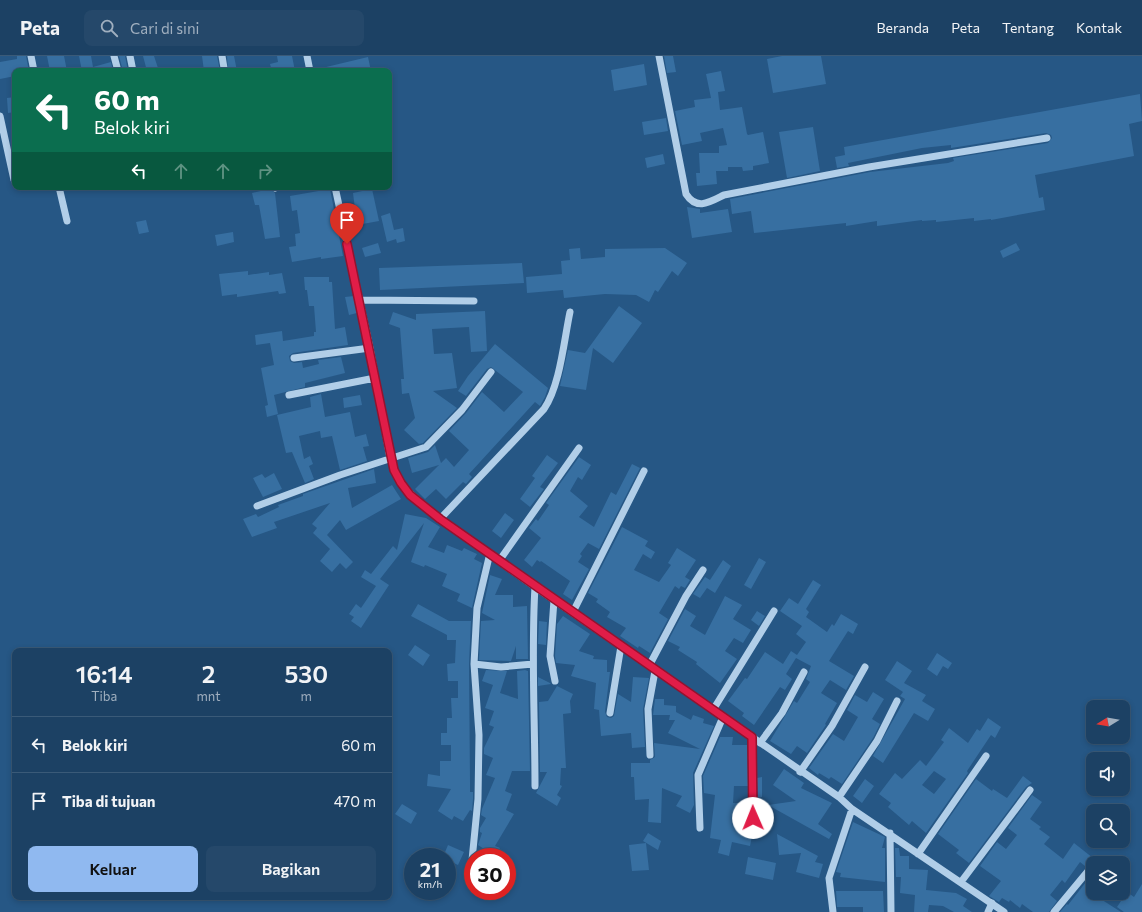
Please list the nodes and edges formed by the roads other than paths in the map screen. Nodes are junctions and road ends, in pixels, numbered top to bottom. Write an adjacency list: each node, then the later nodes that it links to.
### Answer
1 (31, 56): 7 (street)
2 (114, 56): 8 (street)
3 (130, 56): 9 (street)
4 (222, 56): 10 (street)
5 (307, 56): 11 (street)
6 (659, 56): 13 (street)
7 (33, 68)
8 (117, 68)
9 (132, 68)
10 (224, 68)
11 (309, 68)
12 (0, 116): 14 (street)
13 (1047, 138)
14 (12, 171)
15 (60, 190): 17 (street)
16 (336, 190): 18 (street)
17 (66, 221)
18 (360, 300): 19 (street); 21 (street)
19 (474, 301)
20 (570, 312): 30 (street)
21 (370, 348): 22 (street); 24 (street)
22 (294, 358)
23 (491, 372): 27 (street)
24 (375, 378): 25 (street); 27 (street)
25 (289, 395)
26 (579, 448): 32 (street)
27 (390, 458): 29 (street); 30 (street)
28 (644, 471): 37 (street)
29 (257, 506)
30 (440, 519): 31 (street)
31 (490, 553): 32 (street); 39 (street)
32 (499, 561): 34 (street)
33 (704, 570): 41 (street)
34 (535, 587): 35 (street); 40 (street)
35 (554, 600): 37 (street); 45 (street)
36 (774, 611): 47 (street)
37 (573, 612): 38 (street)
38 (621, 646): 41 (street); 48 (street)
39 (474, 664): 40 (street); 62 (street)
40 (533, 664): 55 (street)
41 (649, 666): 43 (street)
42 (865, 667): 54 (street)
43 (655, 671): 47 (street); 52 (street)
44 (804, 672): 51 (street)
45 (555, 681)
46 (898, 701): 57 (street)
47 (714, 710): 49 (street)
48 (610, 713)
49 (722, 717): 50 (street); 59 (street)
50 (752, 737): 51 (street); 60 (street)
51 (760, 743): 54 (street)
52 (650, 755)
53 (986, 756): 63 (street)
54 (800, 772): 57 (street)
55 (535, 786)
56 (1030, 790): 65 (street)
57 (839, 798): 58 (street)
58 (852, 809): 61 (street); 67 (street)
59 (700, 828)
60 (753, 832)
61 (890, 833): 63 (street); 68 (street)
62 (473, 848)
63 (918, 854): 65 (street)
64 (1086, 873): 71 (street)
65 (961, 882): 66 (street)
66 (992, 903): 69 (street); 70 (street)
67 (833, 912)
68 (892, 912)
69 (988, 912)
70 (1004, 912)
71 (1054, 912)

